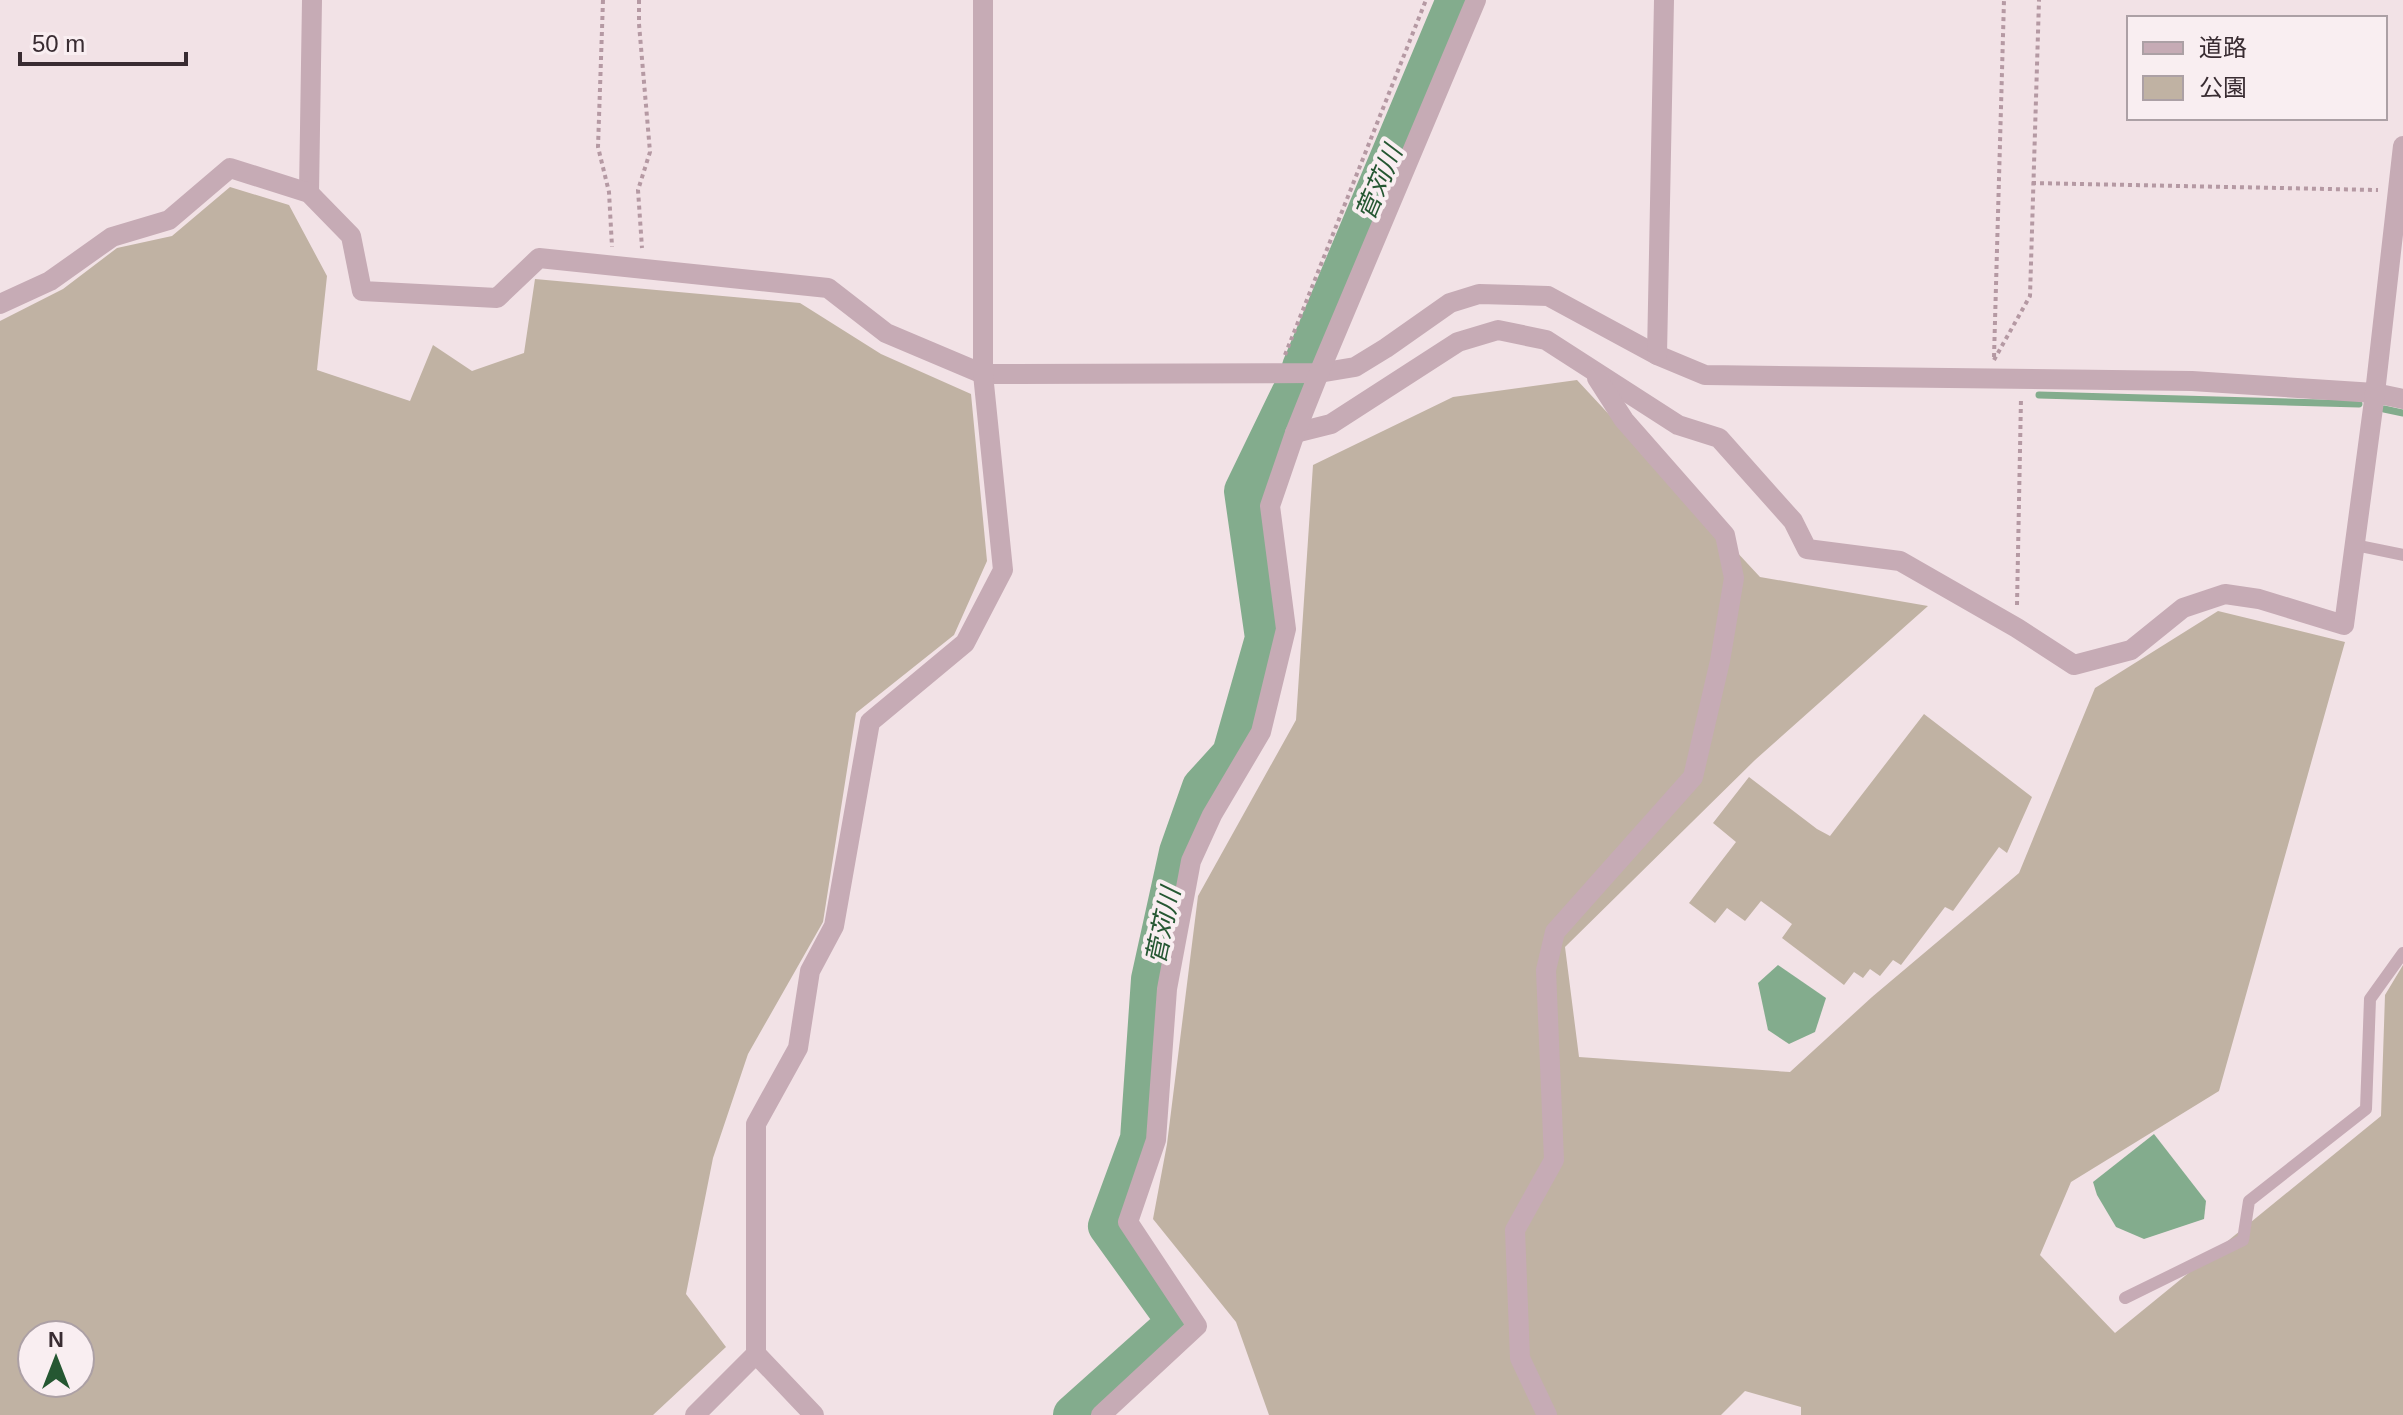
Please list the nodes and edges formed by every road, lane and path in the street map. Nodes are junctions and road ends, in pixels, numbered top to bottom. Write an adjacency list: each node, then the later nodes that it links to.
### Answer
1 (312, 0): 13 (street)
2 (603, 0): 14 (path)
3 (639, 0): 15 (path)
4 (983, 0): 22 (street)
5 (1426, 0): 20 (path)
6 (1476, 0): 21 (street)
7 (1664, 0): 17 (street)
8 (2004, 0): 18 (path)
9 (2039, 0): 11 (path)
10 (2403, 146): 12 (street)
11 (2032, 183): 12 (path); 18 (path)
12 (2397, 190): 24 (street)
13 (309, 193): 14 (street); 16 (street)
14 (613, 266): 15 (street)
15 (644, 270): 22 (street)
16 (0, 304)
17 (1657, 355): 18 (street); 21 (street)
18 (1993, 370): 23 (street)
19 (1592, 371): 26 (street); 29 (street); 36 (street)
20 (1278, 373): 21 (street); 22 (street)
21 (1319, 373): 26 (street)
22 (983, 374): 32 (street)
23 (2022, 380): 24 (street); 29 (path)
24 (2375, 393): 25 (street); 27 (street)
25 (2403, 399)
26 (1295, 433): 35 (street)
27 (2355, 545): 28 (lane); 29 (street)
28 (2403, 555)
29 (2017, 628)
30 (2403, 953): 31 (lane)
31 (2125, 1298)
32 (756, 1354): 33 (street); 34 (street)
33 (695, 1415)
34 (814, 1415)
35 (1101, 1415)
36 (1547, 1415)

